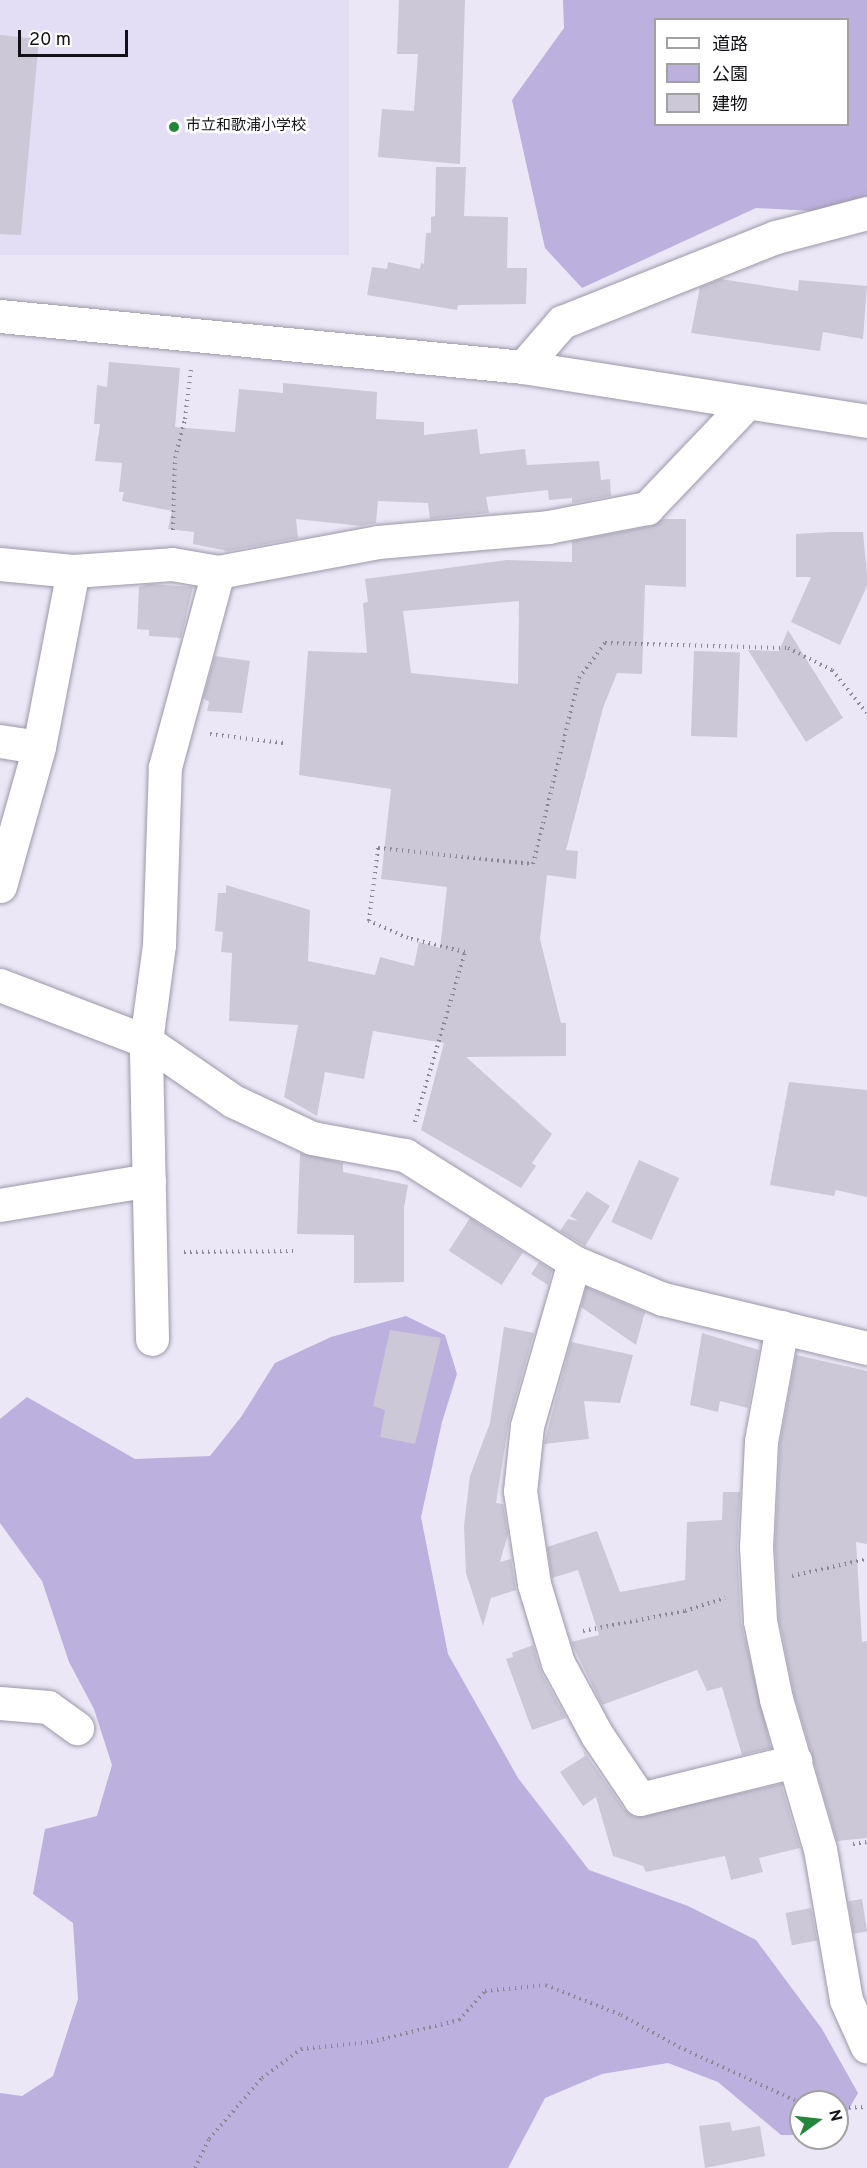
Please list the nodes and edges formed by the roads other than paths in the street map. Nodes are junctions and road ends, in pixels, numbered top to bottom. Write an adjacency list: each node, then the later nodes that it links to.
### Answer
1 (867, 213): 3 (street)
2 (0, 316): 3 (street)
3 (523, 367): 4 (street)
4 (747, 404): 5 (street); 8 (street)
5 (867, 421)
6 (0, 564): 7 (street)
7 (73, 571): 8 (street); 10 (street)
8 (218, 572): 13 (street)
9 (0, 741): 10 (street)
10 (39, 747): 11 (street)
11 (0, 886)
12 (0, 985): 13 (street)
13 (146, 1041): 14 (street); 16 (street)
14 (148, 1180): 15 (street); 18 (street)
15 (0, 1205)
16 (574, 1262): 17 (street); 22 (street)
17 (782, 1327): 19 (street); 22 (street)
18 (152, 1339)
19 (867, 1348)
20 (0, 1703): 21 (street)
21 (77, 1728)
22 (795, 1761): 23 (street)
23 (867, 2047)

